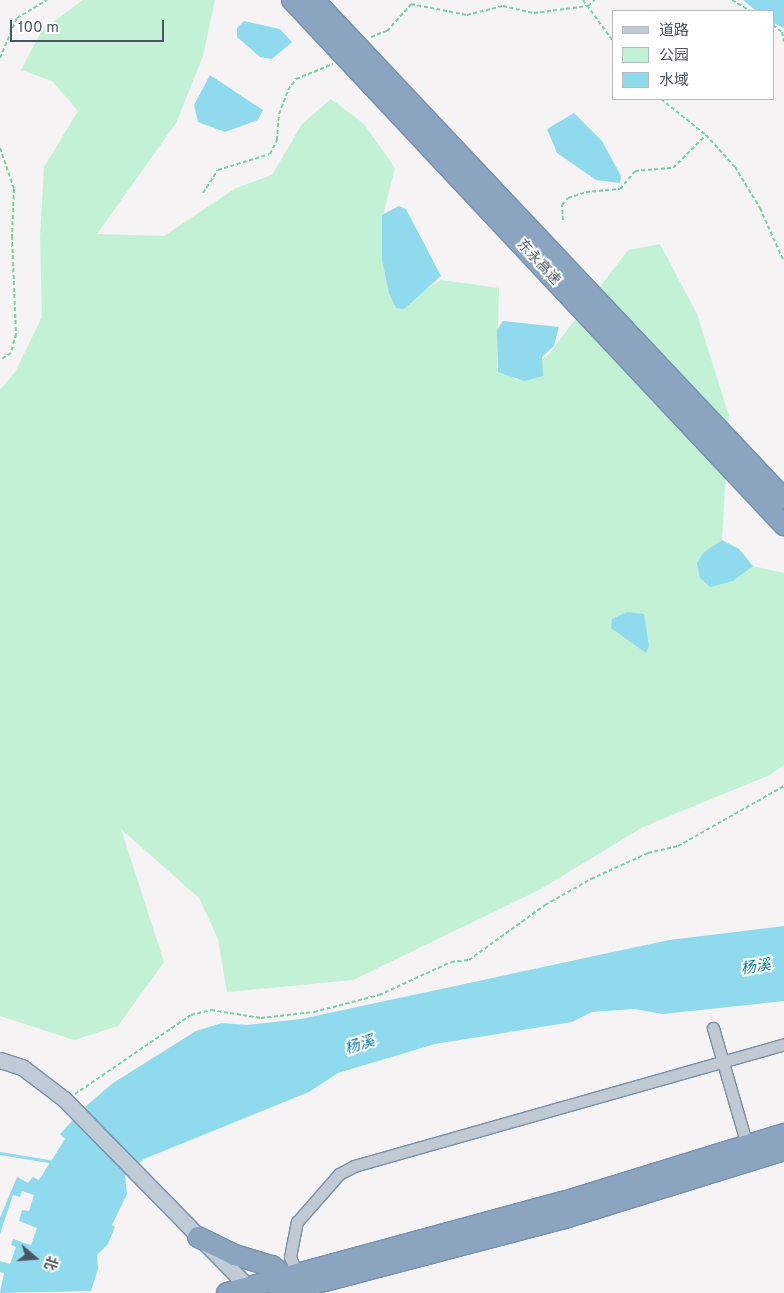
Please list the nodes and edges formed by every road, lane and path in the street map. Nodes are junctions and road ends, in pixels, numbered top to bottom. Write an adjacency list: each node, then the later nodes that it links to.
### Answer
1 (47, 0): 13 (path)
2 (292, 0): 23 (highway, 东永高速)
3 (314, 0): 22 (highway, 东永高速)
4 (582, 0): 7 (path)
5 (596, 0): 7 (path)
6 (732, 0): 8 (path)
7 (588, 6): 10 (path); 11 (path)
8 (748, 10)
9 (774, 26): 12 (path)
10 (369, 38)
11 (612, 39)
12 (784, 42)
13 (0, 58)
14 (335, 63): 18 (path)
15 (662, 100): 16 (path)
16 (706, 135): 19 (path); 20 (path)
17 (0, 148): 21 (path)
18 (203, 193)
19 (563, 220)
20 (784, 262)
21 (0, 360)
22 (784, 499)
23 (783, 524)
24 (784, 786): 29 (path)
25 (713, 1028): 28 (street)
26 (784, 1044): 28 (street)
27 (0, 1060): 29 (street)
28 (723, 1062): 31 (street); 34 (street)
29 (69, 1103): 33 (street)
30 (784, 1134): 31 (highway)
31 (747, 1145): 34 (highway)
32 (784, 1150): 35 (highway)
33 (198, 1237): 34 (highway); 36 (street)
34 (287, 1281): 35 (highway); 36 (highway)
35 (325, 1286)
36 (250, 1290): 37 (highway)
37 (227, 1293)

